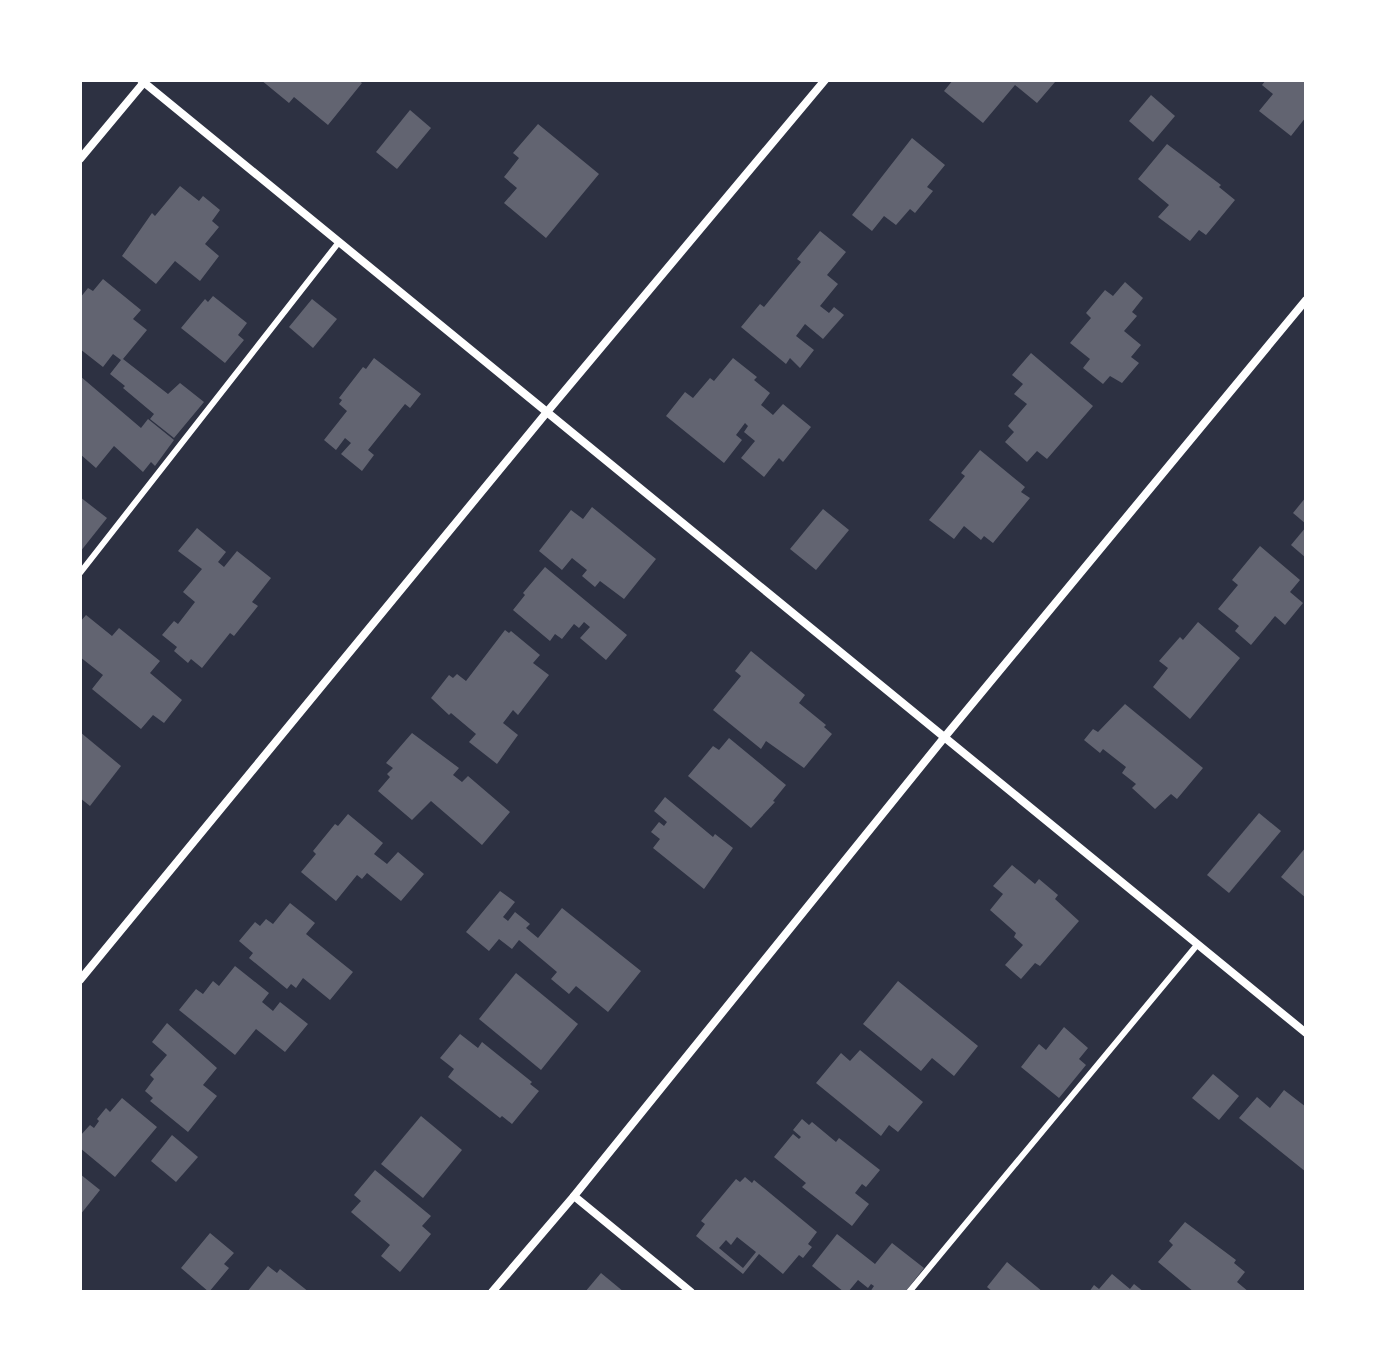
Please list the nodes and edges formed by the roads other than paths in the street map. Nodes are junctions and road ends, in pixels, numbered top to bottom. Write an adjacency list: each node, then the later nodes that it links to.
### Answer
1 (825, 80): 6 (street)
2 (143, 81): 3 (street); 4 (street)
3 (80, 159)
4 (339, 242): 6 (street); 7 (lane)
5 (1306, 300): 8 (street)
6 (547, 412): 8 (street); 10 (street)
7 (80, 573)
8 (943, 739): 9 (street); 12 (street)
9 (1197, 945): 11 (street); 15 (lane)
10 (80, 980)
11 (1306, 1033)
12 (574, 1196): 13 (street); 14 (street)
13 (492, 1292)
14 (691, 1292)
15 (909, 1292)

